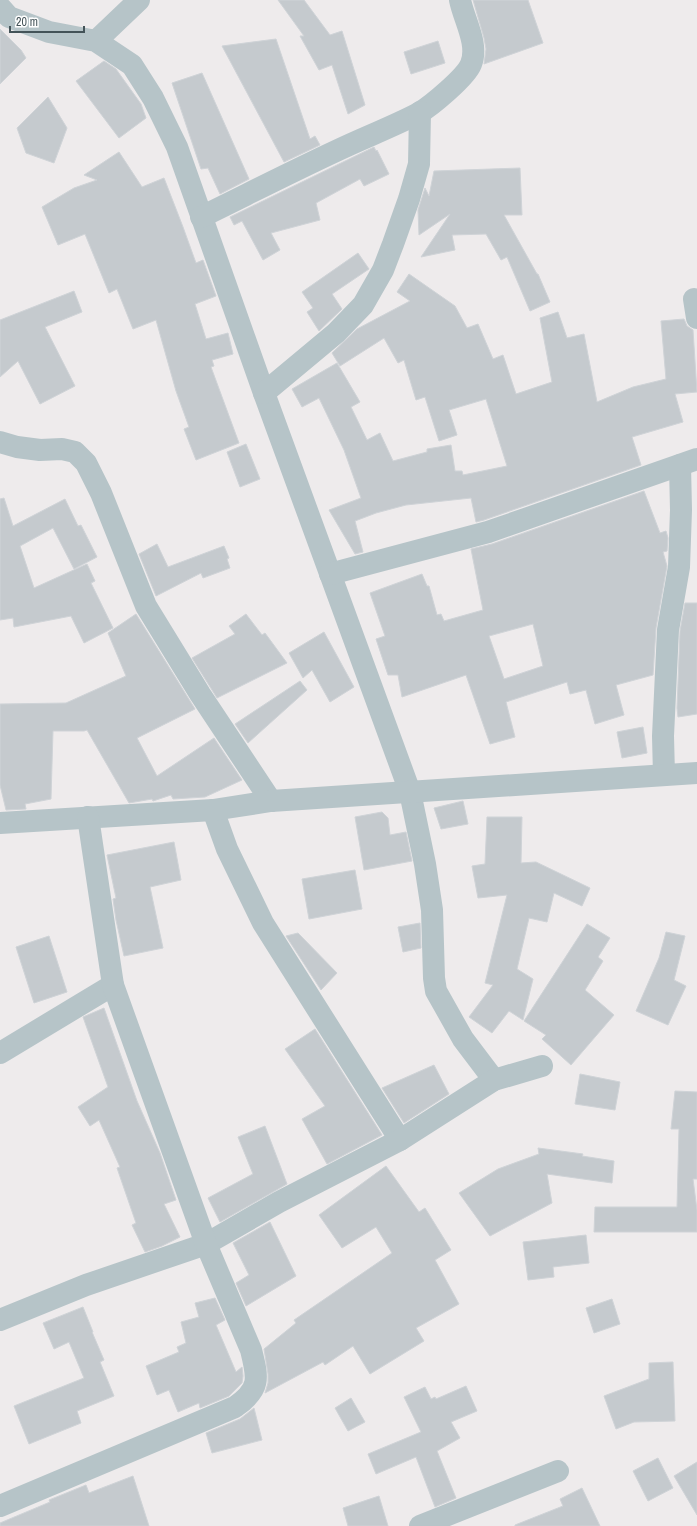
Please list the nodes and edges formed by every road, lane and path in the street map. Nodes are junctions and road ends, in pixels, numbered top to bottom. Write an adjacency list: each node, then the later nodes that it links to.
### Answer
1 (139, 0): 4 (street)
2 (460, 0): 5 (street)
3 (0, 7): 4 (street)
4 (96, 40): 6 (street)
5 (420, 112): 6 (street); 7 (street)
6 (200, 217): 7 (street)
7 (264, 393): 10 (street)
8 (0, 442): 14 (street)
9 (688, 462): 10 (street); 12 (street)
10 (330, 574): 13 (street)
11 (697, 773): 12 (street)
12 (664, 775): 13 (street)
13 (410, 792): 14 (street); 21 (street)
14 (270, 801): 15 (street)
15 (213, 810): 16 (street); 22 (street)
16 (88, 817): 17 (street); 18 (street)
17 (0, 823)
18 (113, 985): 19 (street); 23 (street)
19 (0, 1053)
20 (542, 1066): 21 (street)
21 (494, 1080): 22 (street)
22 (400, 1140): 23 (street)
23 (206, 1244): 24 (street); 26 (street)
24 (0, 1320)
25 (558, 1471): 27 (street)
26 (0, 1506)
27 (420, 1526)

